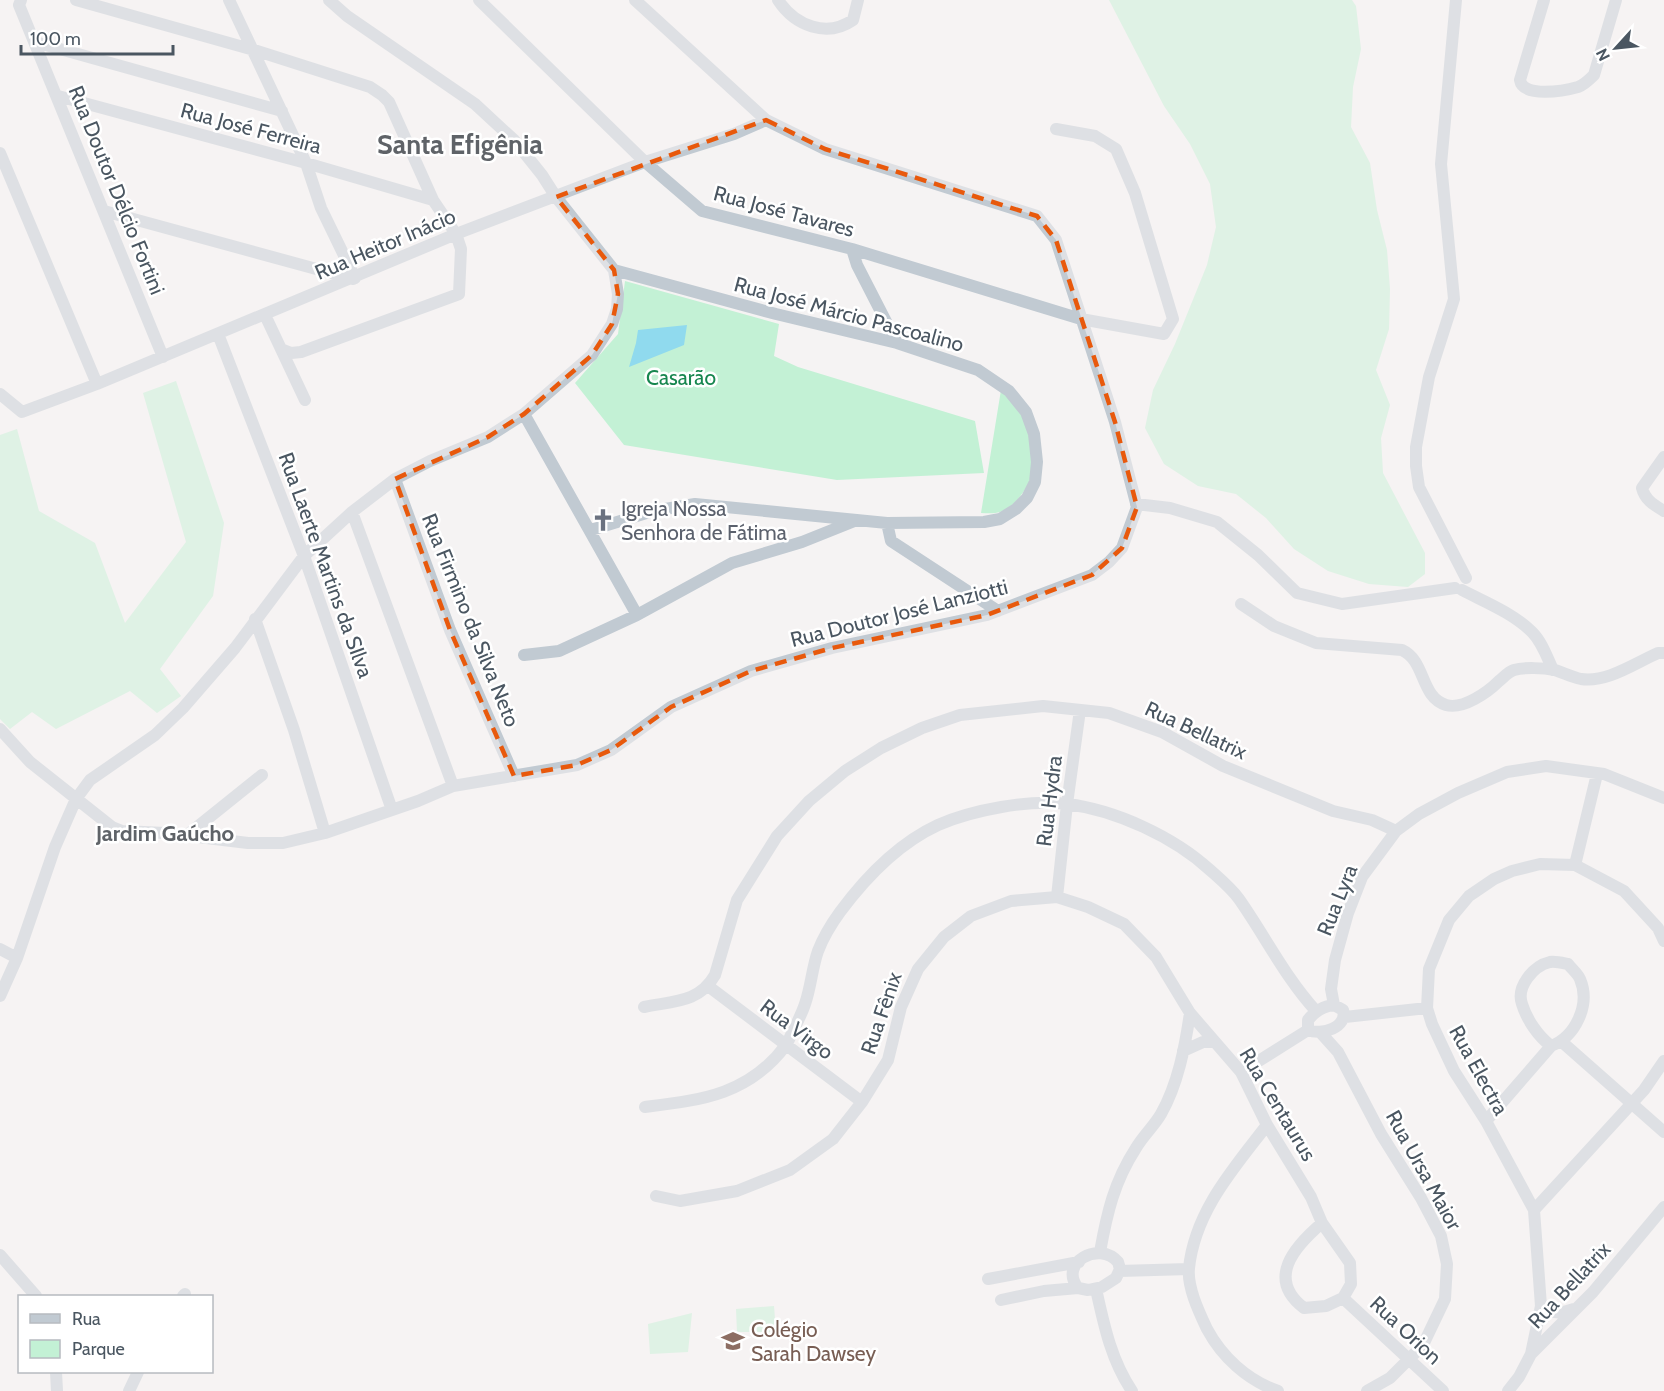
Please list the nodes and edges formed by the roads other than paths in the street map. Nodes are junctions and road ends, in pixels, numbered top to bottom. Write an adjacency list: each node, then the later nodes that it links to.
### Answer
1 (76, 0): 13 (street)
2 (229, 0): 13 (street)
3 (329, 0): 21 (street)
4 (478, 0): 20 (street, Rua José Tavares)
5 (635, 0): 16 (street)
6 (778, 0): 7 (street)
7 (858, 0)
8 (1456, 0): 47 (street)
9 (1544, 0): 10 (street)
10 (1616, 0)
11 (20, 2): 12 (street, Rua Doutor Délcio Fortini)
12 (35, 42): 14 (street, Rua Doutor Délcio Fortini); 15 (street)
13 (255, 50): 15 (street); 22 (street)
14 (58, 96): 19 (street, Rua José Ferreira); 23 (street, Rua Doutor Délcio Fortini)
15 (282, 111): 19 (street)
16 (766, 120): 20 (street, Rua Heitor Inácio); 29 (street)
17 (1056, 129): 29 (street, Rua José Tavares)
18 (0, 153): 34 (street)
19 (306, 162): 22 (street, Rua José Ferreira); 27 (street)
20 (645, 162): 21 (street, Rua Heitor Inácio); 25 (street, Rua José Tavares)
21 (556, 197): 24 (street, Rua Heitor Inácio); 26 (street)
22 (433, 200): 24 (street)
23 (104, 211): 27 (street); 33 (street, Rua Doutor Délcio Fortini)
24 (456, 234): 27 (street, Rua Heitor Inácio); 32 (street)
25 (852, 249): 29 (street, Rua José Tavares); 31 (street)
26 (614, 270): 31 (street, Rua José Márcio Pascoalino); 37 (street)
27 (354, 278): 28 (street, Rua Heitor Inácio)
28 (265, 315): 30 (street, Rua Heitor Inácio); 32 (street)
29 (1082, 318): 40 (street)
30 (218, 334): 33 (street, Rua Heitor Inácio); 46 (street, Rua Laerte Martins da SIlva)
31 (897, 343): 44 (street, Rua José Márcio Pascoalino)
32 (281, 349): 36 (street)
33 (163, 357): 34 (street, Rua Heitor Inácio)
34 (98, 384): 35 (street, Rua Heitor Inácio)
35 (0, 396)
36 (305, 400)
37 (524, 414): 39 (street); 45 (street)
38 (1664, 457): 41 (street)
39 (395, 479): 42 (street); 59 (street, Rua Firmino da Silva Neto)
40 (1136, 504): 47 (street); 49 (street, Rua Doutor José Lanziotti)
41 (1664, 511)
42 (352, 512): 46 (street); 60 (street)
43 (859, 519): 44 (street, Rua José Márcio Pascoalino); 45 (street, Rua José Márcio Pascoalino); 50 (street)
44 (887, 523): 49 (street)
45 (591, 530): 50 (street)
46 (304, 556): 51 (street); 64 (street, Rua Laerte Martins da SIlva)
47 (1460, 582): 54 (street)
48 (1241, 604): 54 (street)
49 (998, 611): 59 (street, Rua Doutor José Lanziotti)
50 (637, 615): 53 (street)
51 (255, 619): 62 (street); 66 (street)
52 (1664, 653): 54 (street)
53 (524, 655)
54 (1553, 670)
55 (1080, 710): 63 (street, Rua Hydra); 65 (street, Rua Bellatrix); 73 (street, Rua Bellatrix)
56 (0, 729): 62 (street, Rua Doutor José Lanziotti)
57 (1597, 774): 61 (street); 65 (street); 68 (street)
58 (262, 775): 67 (street)
59 (514, 776): 60 (street, Rua Doutor José Lanziotti)
60 (453, 786): 64 (street, Rua Doutor José Lanziotti)
61 (1664, 798)
62 (76, 799): 67 (street, Rua Doutor José Lanziotti); 72 (street)
63 (1067, 804): 69 (street, Rua Hydra); 76 (street); 83 (street)
64 (392, 810): 66 (street, Rua Doutor José Lanziotti)
65 (1396, 831): 76 (street, Rua Lyra)
66 (325, 833): 67 (street, Rua Doutor José Lanziotti)
67 (186, 836)
68 (1575, 865): 70 (street, Rua Electra); 77 (street, Rua Electra)
69 (1057, 897): 78 (street, Rua Fênix); 88 (street, Rua Fênix)
70 (1664, 940)
71 (0, 949): 72 (street)
72 (17, 958): 74 (street)
73 (708, 986): 75 (street); 83 (street, Rua Virgo)
74 (0, 996)
75 (644, 1006)
76 (1324, 1008): 79 (street); 80 (street)
77 (1427, 1008): 79 (street); 91 (street, Rua Electra)
78 (1190, 1013): 81 (street, Rua Centaurus); 84 (street)
79 (1341, 1021): 80 (street); 85 (street)
80 (1314, 1031): 85 (street); 87 (street)
81 (1215, 1042): 84 (street); 87 (street, Rua Centaurus)
82 (1556, 1044): 82 (street); 89 (street); 91 (street)
83 (786, 1045): 88 (street, Rua Virgo); 90 (street)
84 (1183, 1051): 98 (street)
85 (1338, 1052): 112 (street, Rua Ursa Maior)
86 (1664, 1061): 89 (street)
87 (1241, 1072): 92 (street, Rua Centaurus)
88 (862, 1102): 94 (street, Rua Fênix)
89 (1632, 1102): 93 (street); 96 (street)
90 (645, 1107)
91 (1486, 1121): 96 (street, Rua Electra)
92 (1267, 1125): 97 (street, Rua Centaurus); 101 (street)
93 (1664, 1132)
94 (656, 1196)
95 (1664, 1207): 110 (street, Rua Bellatrix)
96 (1534, 1210): 109 (street, Rua Electra)
97 (1322, 1223): 107 (street, Rua Centaurus); 107 (street)
98 (1100, 1252): 100 (street); 102 (street)
99 (0, 1256): 106 (street)
100 (1079, 1262): 103 (street); 104 (street)
101 (1189, 1269): 102 (street); 118 (street)
102 (1119, 1271): 105 (street)
103 (988, 1278)
104 (1078, 1288): 105 (street); 108 (street)
105 (1096, 1289): 117 (street)
106 (35, 1295)
107 (1343, 1298): 112 (street, Rua Orion)
108 (1001, 1300)
109 (1541, 1306): 110 (street); 111 (street, Rua Electra)
110 (1575, 1309): 111 (street, Rua Bellatrix)
111 (1531, 1354): 121 (street, Rua Bellatrix)
112 (1410, 1359): 119 (street, Rua Ursa Maior); 120 (street, Rua Orion)
113 (56, 1373): 115 (street)
114 (137, 1373): 116 (street)
115 (57, 1391)
116 (129, 1391)
117 (1132, 1391)
118 (1278, 1391)
119 (1367, 1391)
120 (1443, 1391)
121 (1508, 1391)

